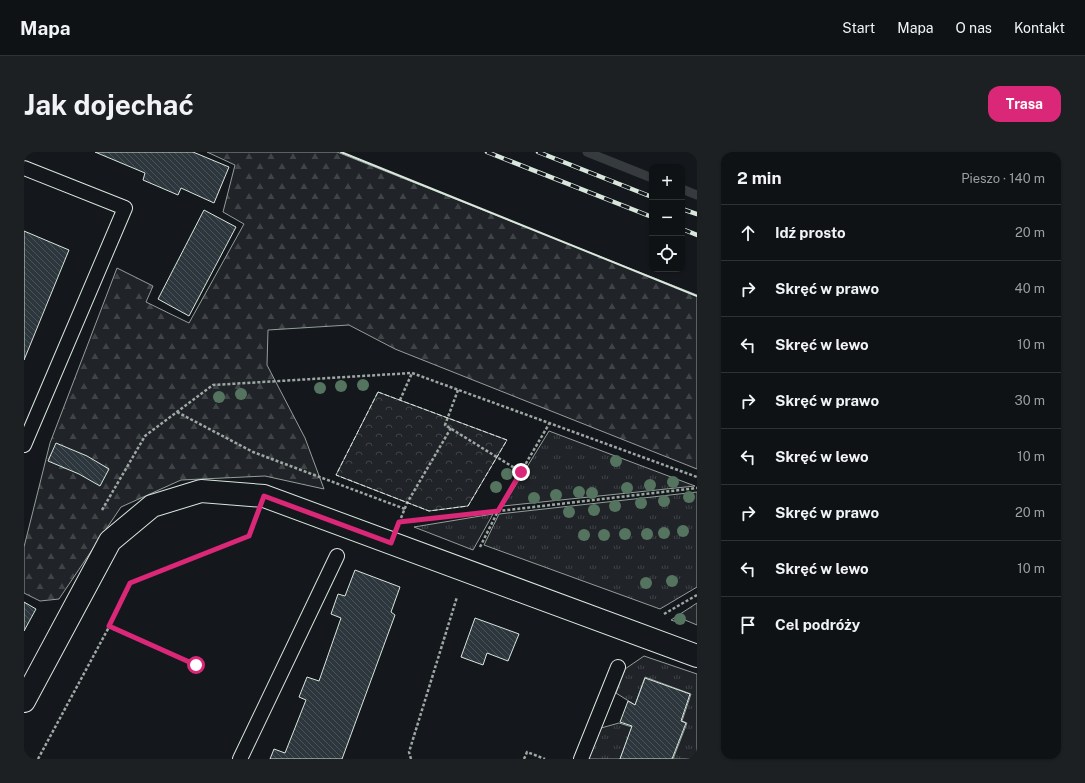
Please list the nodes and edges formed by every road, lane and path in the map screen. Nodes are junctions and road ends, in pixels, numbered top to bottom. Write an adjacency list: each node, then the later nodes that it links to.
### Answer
1 (24, 168): 8 (lane)
2 (412, 373): 3 (path); 4 (path); 5 (path)
3 (458, 390): 6 (path); 7 (path)
4 (400, 400)
5 (177, 412): 13 (path); 15 (path)
6 (550, 424): 9 (path); 10 (path)
7 (452, 428): 9 (path); 13 (path)
8 (24, 445)
9 (521, 472): 14 (path)
10 (697, 477)
11 (697, 488): 14 (path)
12 (264, 496): 17 (street); 22 (path); 27 (street)
13 (405, 509): 16 (path)
14 (498, 511): 16 (path); 18 (path)
15 (101, 512)
16 (399, 522): 17 (path)
17 (391, 543): 20 (street)
18 (478, 551)
19 (337, 556): 29 (lane)
20 (465, 571): 23 (street); 30 (path)
21 (697, 595): 23 (path)
22 (109, 626): 25 (path); 28 (path)
23 (640, 635): 24 (street)
24 (697, 656)
25 (196, 665)
26 (618, 667): 33 (lane)
27 (24, 701)
28 (38, 759)
29 (240, 759)
30 (411, 759)
31 (524, 759): 32 (path)
32 (545, 759)
33 (581, 759)

